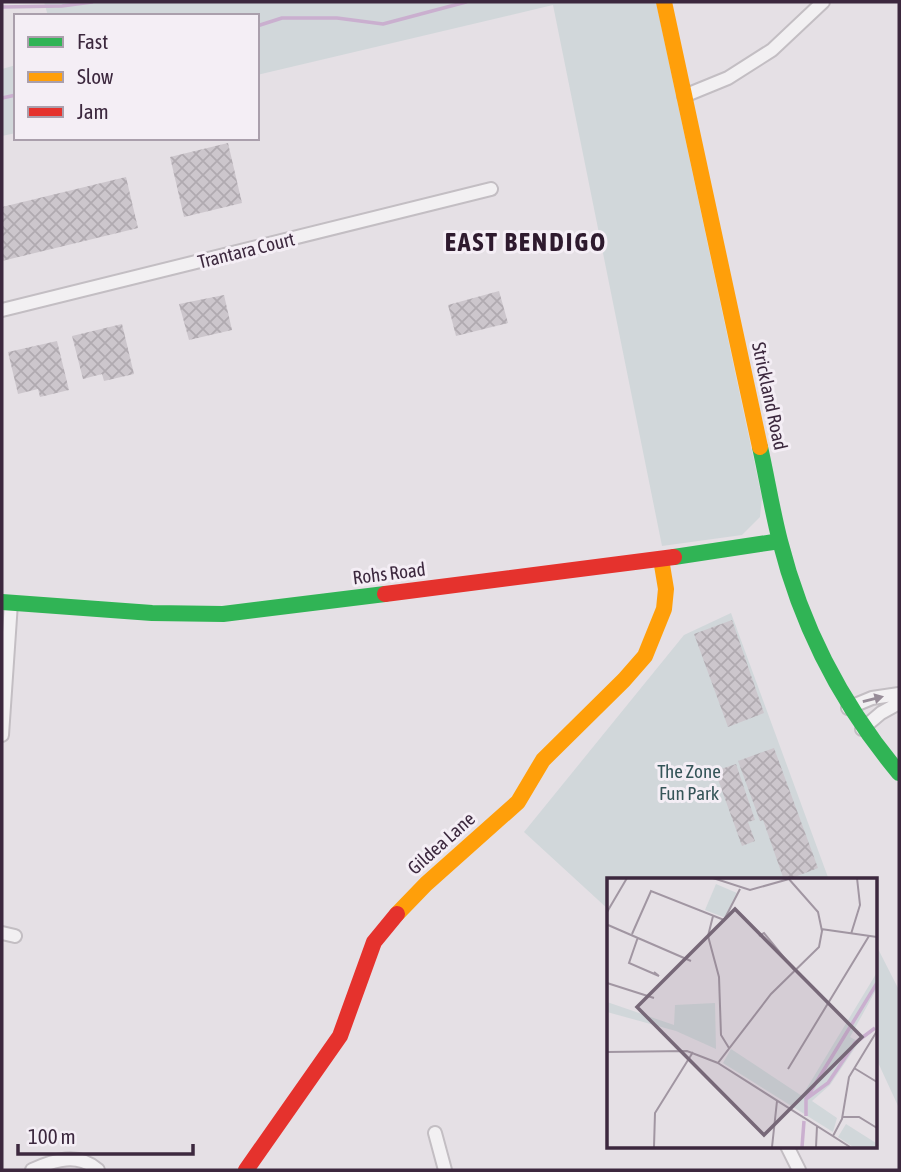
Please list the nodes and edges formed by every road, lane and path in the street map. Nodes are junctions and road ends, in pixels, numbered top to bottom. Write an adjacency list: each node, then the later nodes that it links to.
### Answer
1 (664, 2): 3 (main road, Strickland Road)
2 (823, 2): 3 (street)
3 (684, 96): 6 (main road, Strickland Road)
4 (491, 189): 5 (street, Trantara Court)
5 (2, 310)
6 (780, 541): 7 (main road, Rohs Road); 11 (main road, Strickland Road)
7 (661, 559): 8 (main road, Rohs Road); 21 (main road, Gildea Lane)
8 (6, 602): 13 (street)
9 (899, 694): 11 (street, one-way to 9)
10 (899, 703): 12 (street)
11 (848, 708): 12 (main road, Strickland Road)
12 (862, 729): 14 (main road, Strickland Road)
13 (2, 735)
14 (899, 773)
15 (2, 933): 16 (street)
16 (15, 936)
17 (435, 1133): 22 (street)
18 (788, 1148): 23 (street)
19 (32, 1170): 20 (street)
20 (97, 1170)
21 (246, 1170)
22 (444, 1170)
23 (799, 1170)

